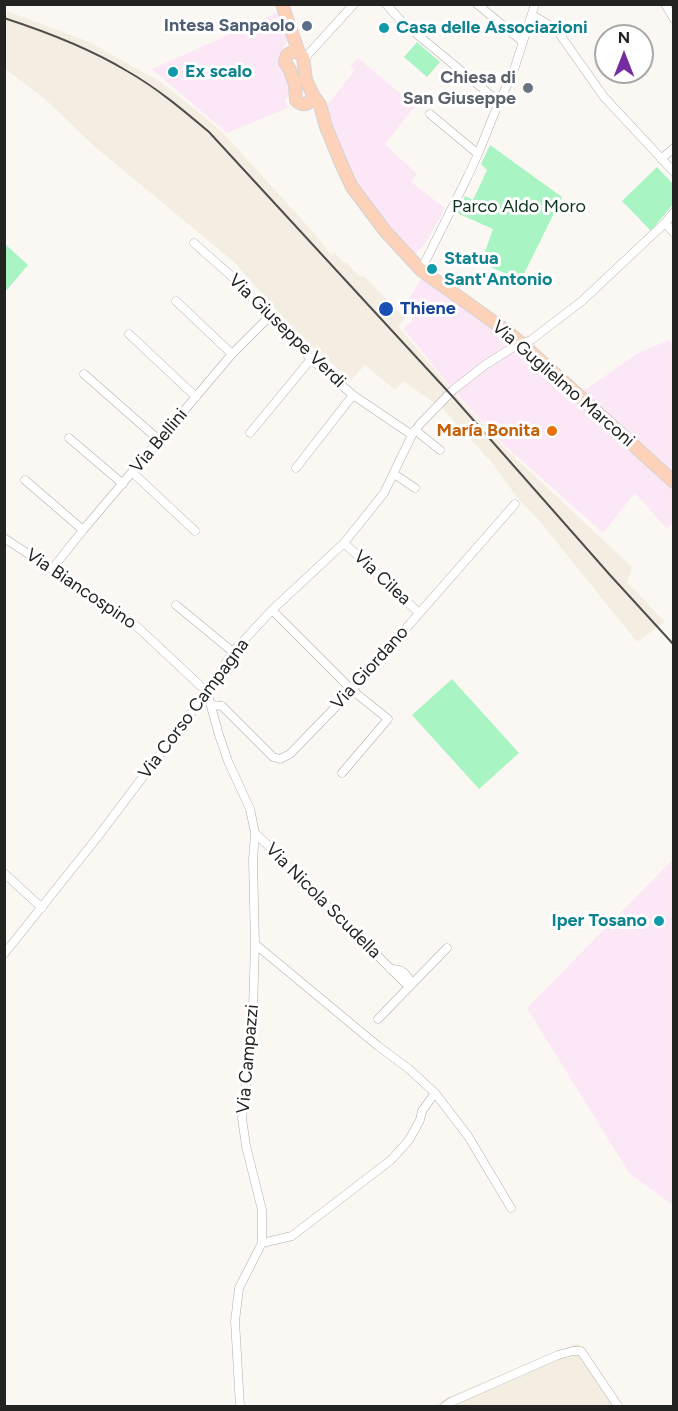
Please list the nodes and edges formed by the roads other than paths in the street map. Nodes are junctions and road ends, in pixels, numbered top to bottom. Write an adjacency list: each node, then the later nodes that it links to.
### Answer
1 (282, 4): 10 (main road)
2 (354, 4): 10 (street)
3 (386, 4): 12 (street)
4 (477, 4): 9 (street)
5 (535, 4): 7 (street)
6 (665, 4): 8 (street)
7 (532, 15): 9 (street); 16 (street)
8 (674, 19)
9 (524, 42): 12 (street)
10 (297, 55): 11 (main road); 11 (main road)
11 (309, 100): 22 (main road, Via Guglielmo Marconi)
12 (499, 102): 15 (street)
13 (430, 114): 15 (street)
14 (674, 148): 16 (street)
15 (478, 154): 22 (street)
16 (661, 159): 17 (street)
17 (674, 172)
18 (674, 212): 19 (street, Via Corso Campagna)
19 (665, 223): 20 (street); 26 (street, Via Corso Campagna)
20 (674, 233)
21 (194, 243): 24 (street, Via Giuseppe Verdi)
22 (420, 270): 26 (main road, Via Guglielmo Marconi)
23 (176, 301): 27 (street)
24 (270, 316): 27 (street, Via Bellini); 28 (street, Via Giuseppe Verdi)
25 (129, 334): 31 (street)
26 (521, 343): 33 (street, Via Corso Campagna); 41 (main road, Via Guglielmo Marconi)
27 (232, 354): 31 (street, Via Bellini)
28 (311, 359): 30 (street, Via Giuseppe Verdi); 32 (street)
29 (84, 374): 35 (street)
30 (353, 395): 33 (street, Via Giuseppe Verdi); 37 (street)
31 (196, 397): 35 (street, Via Bellini)
32 (250, 433)
33 (413, 433): 36 (street); 39 (street, Via Corso Campagna)
34 (69, 438): 42 (street)
35 (159, 440): 38 (street, Via Bellini)
36 (440, 450)
37 (296, 468)
38 (132, 472): 42 (street, Via Bellini); 46 (street)
39 (394, 474): 43 (street); 48 (street, Via Corso Campagna)
40 (26, 480): 45 (street)
41 (674, 482)
42 (123, 483): 45 (street, Via Bellini)
43 (415, 488)
44 (515, 504): 52 (street, Via Giordano)
45 (83, 530): 49 (street, Via Bellini)
46 (195, 531)
47 (4, 538): 49 (street, Via Biancospino)
48 (344, 543): 51 (street, Via Corso Campagna); 52 (street, Via Cilea)
49 (52, 569): 55 (street, Via Biancospino)
50 (176, 605): 53 (street)
51 (272, 610): 53 (street, Via Corso Campagna); 54 (street)
52 (419, 613): 54 (street, Via Giordano)
53 (233, 652): 55 (street, Via Corso Campagna)
54 (352, 690): 56 (street, Via Giordano); 57 (street)
55 (207, 692): 56 (street, Via Campazzi); 60 (street, Via Corso Campagna)
56 (211, 705): 58 (street, Via Campazzi)
57 (342, 773)
58 (255, 834): 61 (street, Via Campazzi); 64 (street, Via Nicola Scudella)
59 (4, 873): 60 (street)
60 (42, 908): 63 (street, Via Corso Campagna)
61 (255, 944): 66 (street); 68 (street, Via Campazzi)
62 (447, 948): 64 (street)
63 (4, 954)
64 (412, 984): 65 (street)
65 (378, 1019)
66 (435, 1094): 67 (street); 68 (street)
67 (510, 1208)
68 (262, 1243): 69 (street, Via Campazzi)
69 (240, 1407)
70 (445, 1407): 71 (street)
71 (618, 1407)

